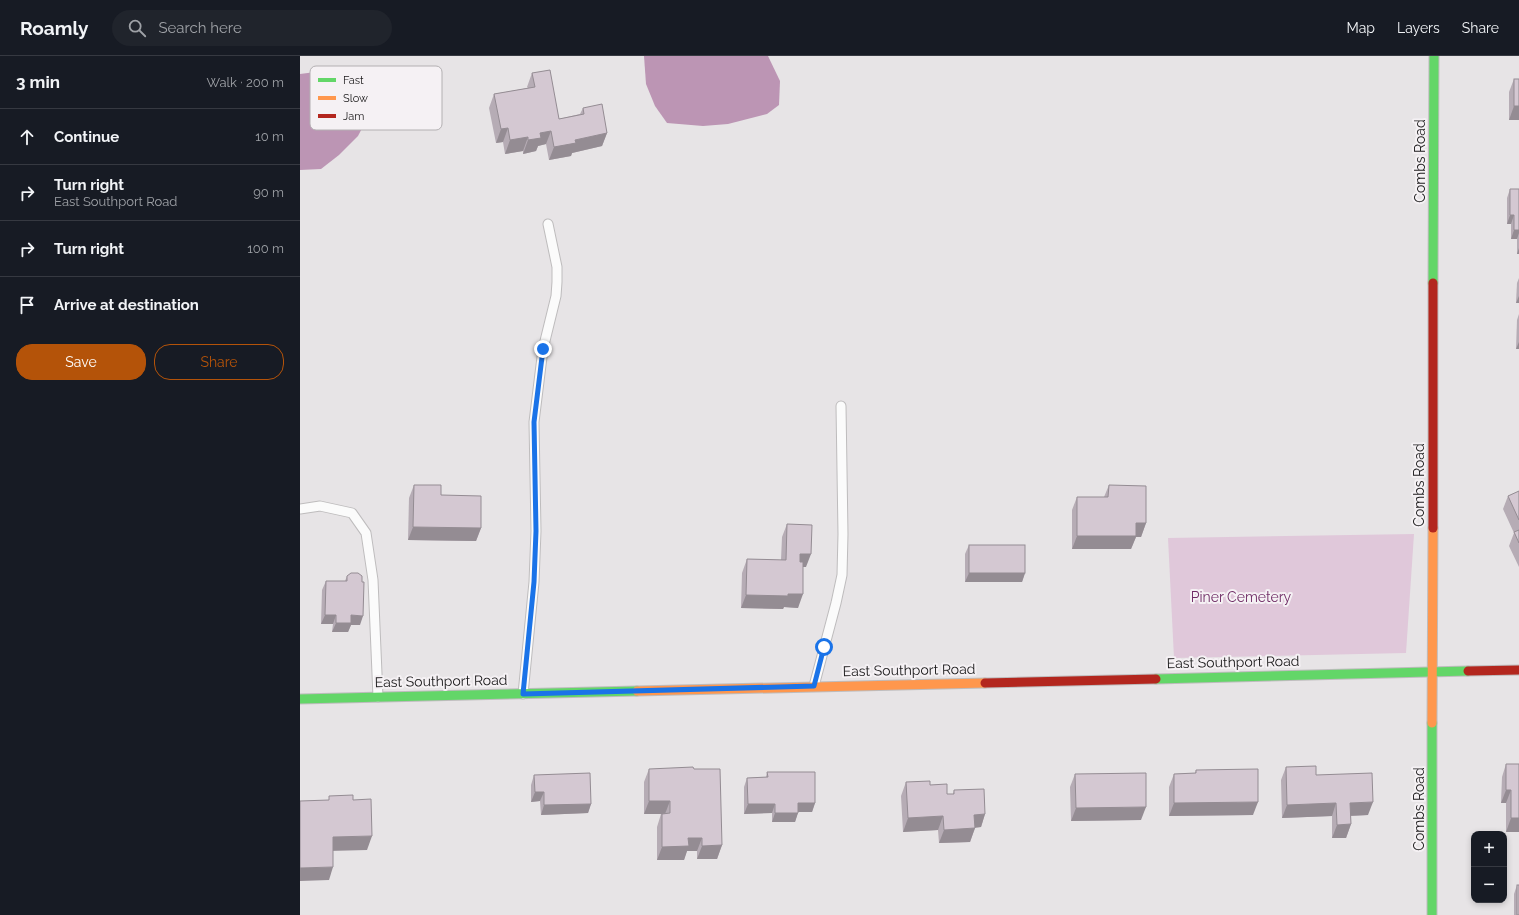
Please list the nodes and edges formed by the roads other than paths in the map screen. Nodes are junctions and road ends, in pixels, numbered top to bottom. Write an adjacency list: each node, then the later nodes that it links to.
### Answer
1 (1434, 56): 6 (main road, Combs Road)
2 (548, 224): 8 (lane)
3 (841, 406): 7 (lane)
4 (300, 509): 9 (lane)
5 (1519, 670): 6 (main road, East Southport Road)
6 (1433, 672): 7 (main road, East Southport Road); 11 (main road, Combs Road)
7 (814, 686): 8 (main road, East Southport Road)
8 (523, 694): 9 (main road, East Southport Road)
9 (378, 697): 10 (main road, East Southport Road)
10 (300, 699)
11 (1432, 915)

